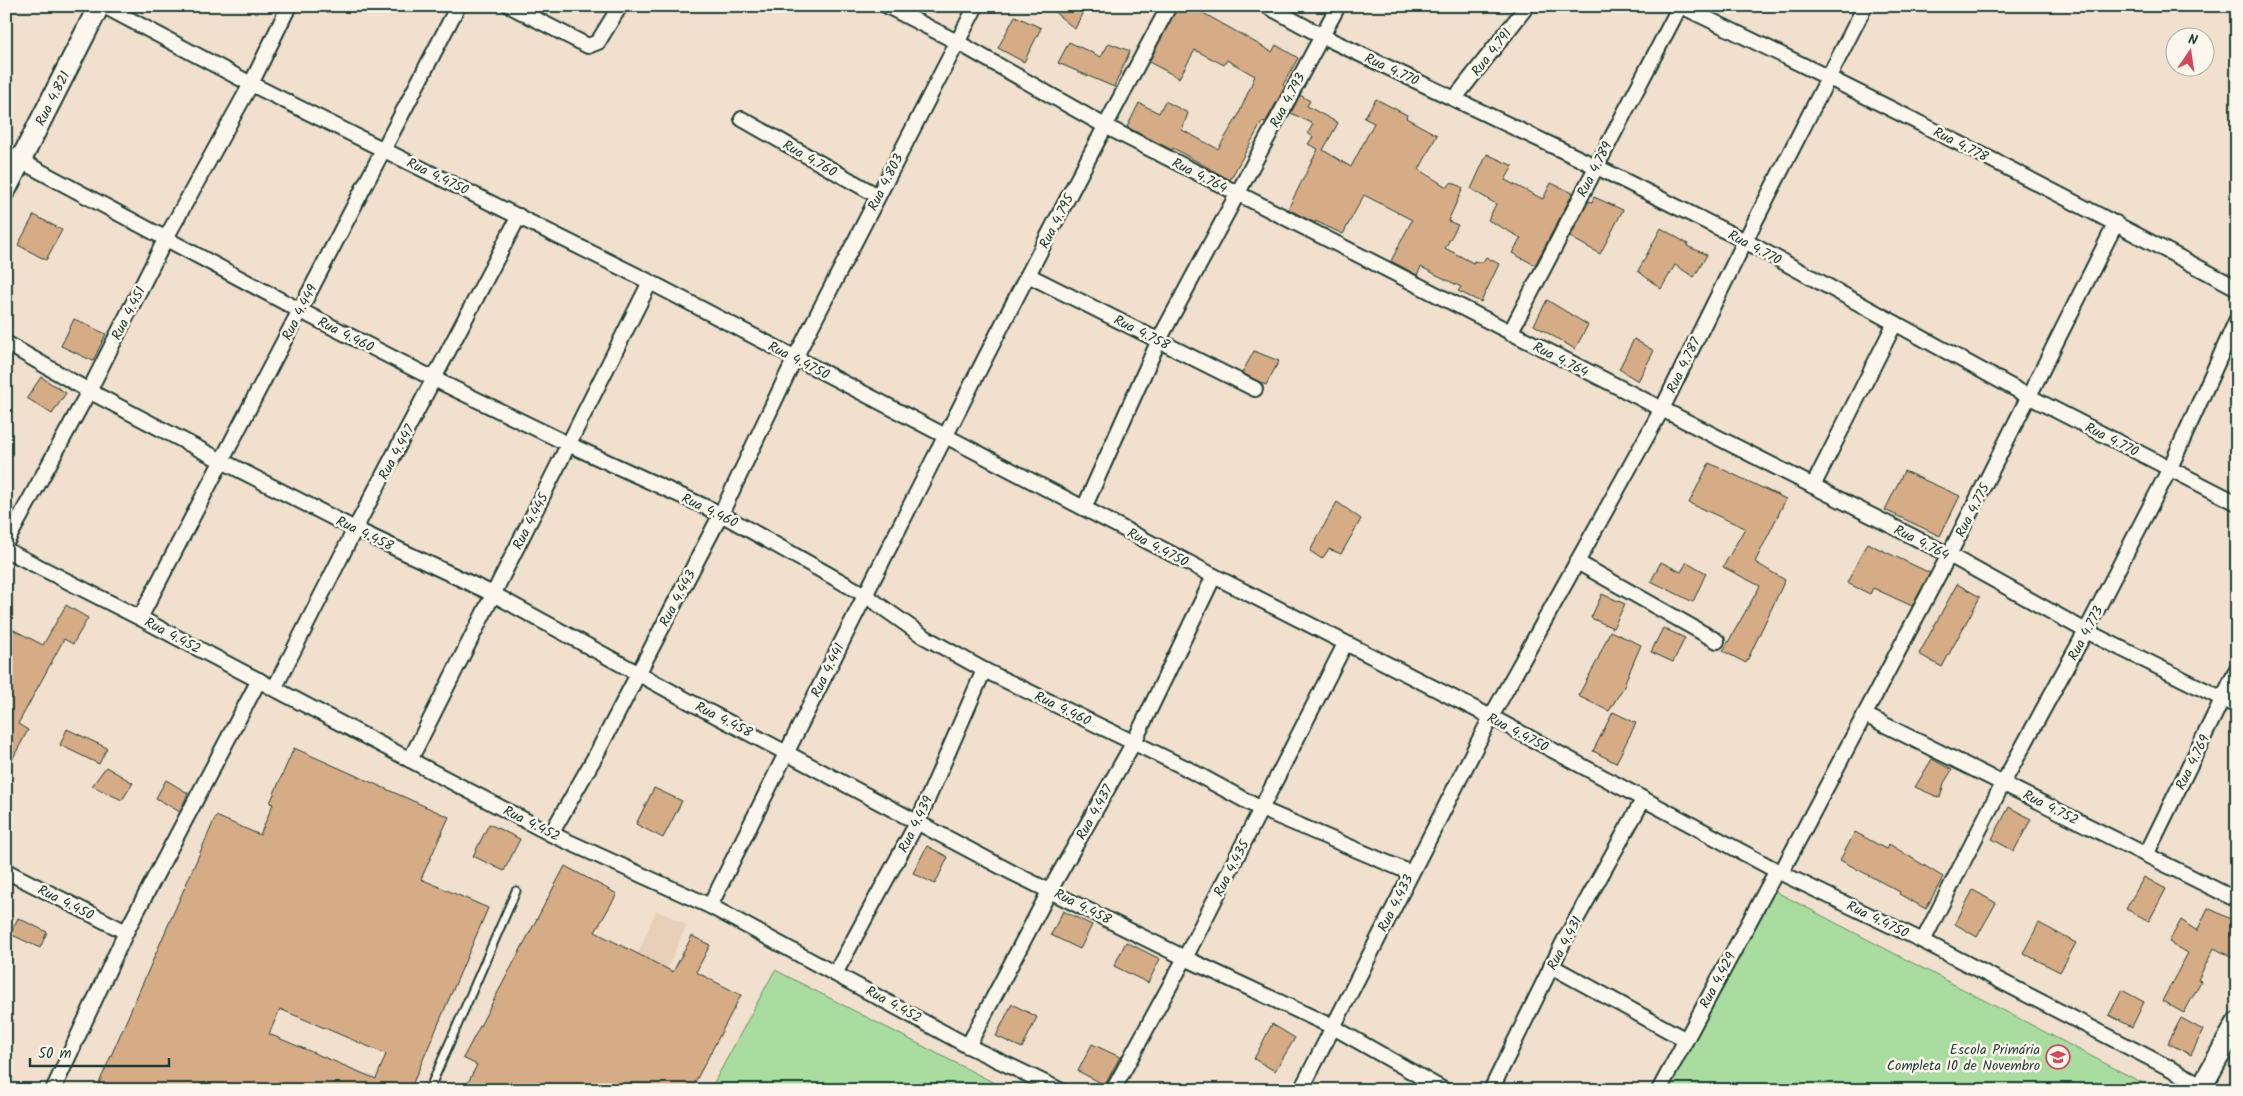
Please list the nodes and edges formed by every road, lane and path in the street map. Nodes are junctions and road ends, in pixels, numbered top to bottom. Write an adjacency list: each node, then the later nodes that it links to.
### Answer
1 (99, 6): 23 (street, Rua 4.821)
2 (104, 6): 18 (street, Rua 4.4750)
3 (290, 6): 18 (street, Rua 4.451)
4 (458, 6): 22 (street, Rua 4.449)
5 (510, 6): 6 (street)
6 (620, 6)
7 (887, 6): 16 (street, Rua 4.764)
8 (976, 6): 16 (street, Rua 4.803)
9 (1169, 6): 21 (street, Rua 4.795)
10 (1267, 6): 15 (street, Rua 4.770)
11 (1338, 6): 15 (street, Rua 4.793)
12 (1527, 6): 19 (street, Rua 4.791)
13 (1680, 6): 17 (street, Rua 4.778); 24 (street, Rua 4.789)
14 (1865, 6): 17 (street, Rua 4.787)
15 (1322, 36): 19 (street, Rua 4.770); 26 (street, Rua 4.793)
16 (957, 42): 21 (street, Rua 4.764); 27 (street, Rua 4.803)
17 (1829, 77): 29 (street, Rua 4.778); 31 (street, Rua 4.787)
18 (251, 84): 22 (street, Rua 4.4750); 30 (street, Rua 4.451)
19 (1455, 98): 24 (street, Rua 4.770)
20 (742, 119): 27 (street, Rua 4.760)
21 (1105, 126): 26 (street, Rua 4.764); 32 (street, Rua 4.795)
22 (385, 150): 28 (street, Rua 4.4750); 35 (street, Rua 4.449)
23 (14, 156): 25 (street, Rua 4.821); 30 (street, Rua 4.460)
24 (1595, 166): 31 (street, Rua 4.770); 38 (street, Rua 4.789)
25 (6, 188)
26 (1236, 194): 38 (street, Rua 4.764); 39 (street, Rua 4.793)
27 (878, 196): 41 (street, Rua 4.803)
28 (519, 216): 33 (street, Rua 4.4750); 42 (street, Rua 4.447)
29 (2116, 223): 34 (street, Rua 4.778); 45 (street, Rua 4.775)
30 (166, 238): 35 (street, Rua 4.460); 44 (street, Rua 4.451)
31 (1744, 241): 37 (street, Rua 4.770); 46 (street, Rua 4.787)
32 (1028, 275): 39 (street, Rua 4.758); 47 (street, Rua 4.795)
33 (650, 282): 41 (street, Rua 4.4750); 48 (street, Rua 4.445)
34 (2237, 288)
35 (299, 310): 42 (street, Rua 4.460); 49 (street, Rua 4.449)
36 (2237, 319): 50 (street, Rua 4.773)
37 (1895, 323): 45 (street, Rua 4.770); 51 (street)
38 (1510, 333): 46 (street, Rua 4.764)
39 (1159, 340): 43 (street, Rua 4.758); 53 (street, Rua 4.793)
40 (6, 343): 44 (street, Rua 4.458)
41 (794, 358): 47 (street, Rua 4.4750); 54 (street, Rua 4.443)
42 (434, 379): 48 (street, Rua 4.460); 55 (street, Rua 4.447)
43 (1255, 389)
44 (89, 391): 49 (street, Rua 4.458); 56 (street, Rua 4.451)
45 (2030, 397): 50 (street, Rua 4.770); 58 (street, Rua 4.775)
46 (1662, 409): 51 (street, Rua 4.764); 59 (street, Rua 4.787)
47 (946, 436): 53 (street, Rua 4.4750); 62 (street, Rua 4.441)
48 (568, 444): 54 (street, Rua 4.460); 61 (street, Rua 4.445)
49 (222, 461): 55 (street, Rua 4.458); 63 (street, Rua 4.449)
50 (2170, 468): 52 (street, Rua 4.770); 64 (street, Rua 4.773)
51 (1813, 486): 58 (street, Rua 4.764)
52 (2237, 503)
53 (1084, 508): 60 (street, Rua 4.4750)
54 (721, 514): 62 (street, Rua 4.460); 69 (street, Rua 4.443)
55 (355, 529): 61 (street, Rua 4.458); 71 (street, Rua 4.447)
56 (6, 543)
57 (6, 550): 63 (street, Rua 4.452)
58 (1949, 555): 64 (street, Rua 4.764); 74 (street, Rua 4.775)
59 (1577, 562): 65 (street); 75 (street, Rua 4.787)
60 (1214, 576): 66 (street, Rua 4.4750); 76 (street, Rua 4.437)
61 (493, 594): 69 (street, Rua 4.458); 78 (street, Rua 4.445)
62 (865, 594): 68 (street, Rua 4.460); 77 (street, Rua 4.441)
63 (140, 618): 70 (street, Rua 4.452)
64 (2086, 631): 72 (street, Rua 4.764); 79 (street, Rua 4.773)
65 (1717, 641)
66 (1345, 644): 75 (street, Rua 4.4750); 81 (street, Rua 4.435)
67 (2237, 669): 72 (street, Rua 4.769)
68 (984, 670): 76 (street, Rua 4.460); 82 (street, Rua 4.439)
69 (638, 672): 77 (street, Rua 4.458); 83 (street, Rua 4.443)
70 (259, 680): 71 (street, Rua 4.452); 92 (street)
71 (274, 689): 78 (street, Rua 4.452)
72 (2222, 699): 73 (street, Rua 4.764); 84 (street, Rua 4.769)
73 (2237, 706)
74 (1865, 715): 79 (street, Rua 4.752); 86 (street, Rua 4.775)
75 (1491, 717): 80 (street, Rua 4.4750); 87 (street, Rua 4.433)
76 (1134, 742): 81 (street, Rua 4.460); 88 (street, Rua 4.437)
77 (787, 752): 82 (street, Rua 4.458); 91 (street, Rua 4.441)
78 (410, 760): 83 (street, Rua 4.452)
79 (2003, 783): 84 (street, Rua 4.752); 93 (street, Rua 4.773)
80 (1643, 800): 86 (street, Rua 4.4750); 95 (street, Rua 4.431)
81 (1261, 809): 87 (street, Rua 4.460); 94 (street, Rua 4.435)
82 (918, 821): 88 (street, Rua 4.458); 96 (street, Rua 4.439)
83 (551, 834): 91 (street, Rua 4.452)
84 (2146, 855): 90 (street, Rua 4.752)
85 (6, 871): 92 (street, Rua 4.450)
86 (1779, 872): 93 (street, Rua 4.4750); 99 (street, Rua 4.429)
87 (1411, 873): 98 (street, Rua 4.433)
88 (1050, 890): 94 (street, Rua 4.458); 100 (street, Rua 4.437)
89 (516, 891): 103 (lane)
90 (2237, 900)
91 (710, 906): 96 (street, Rua 4.452)
92 (126, 932): 102 (street)
93 (1923, 941): 101 (street, Rua 4.4750)
94 (1184, 958): 98 (street, Rua 4.458); 105 (street, Rua 4.435)
95 (1551, 966): 99 (street); 108 (street, Rua 4.431)
96 (836, 972): 100 (street, Rua 4.452)
97 (2237, 1023): 101 (street)
98 (1333, 1027): 106 (street, Rua 4.433); 107 (street, Rua 4.458)
99 (1686, 1040): 109 (street, Rua 4.429)
100 (968, 1046): 104 (street, Rua 4.452)
101 (2205, 1088)
102 (53, 1090)
103 (429, 1090)
104 (1060, 1090)
105 (1113, 1090)
106 (1301, 1090)
107 (1444, 1090)
108 (1491, 1090)
109 (1660, 1090)

